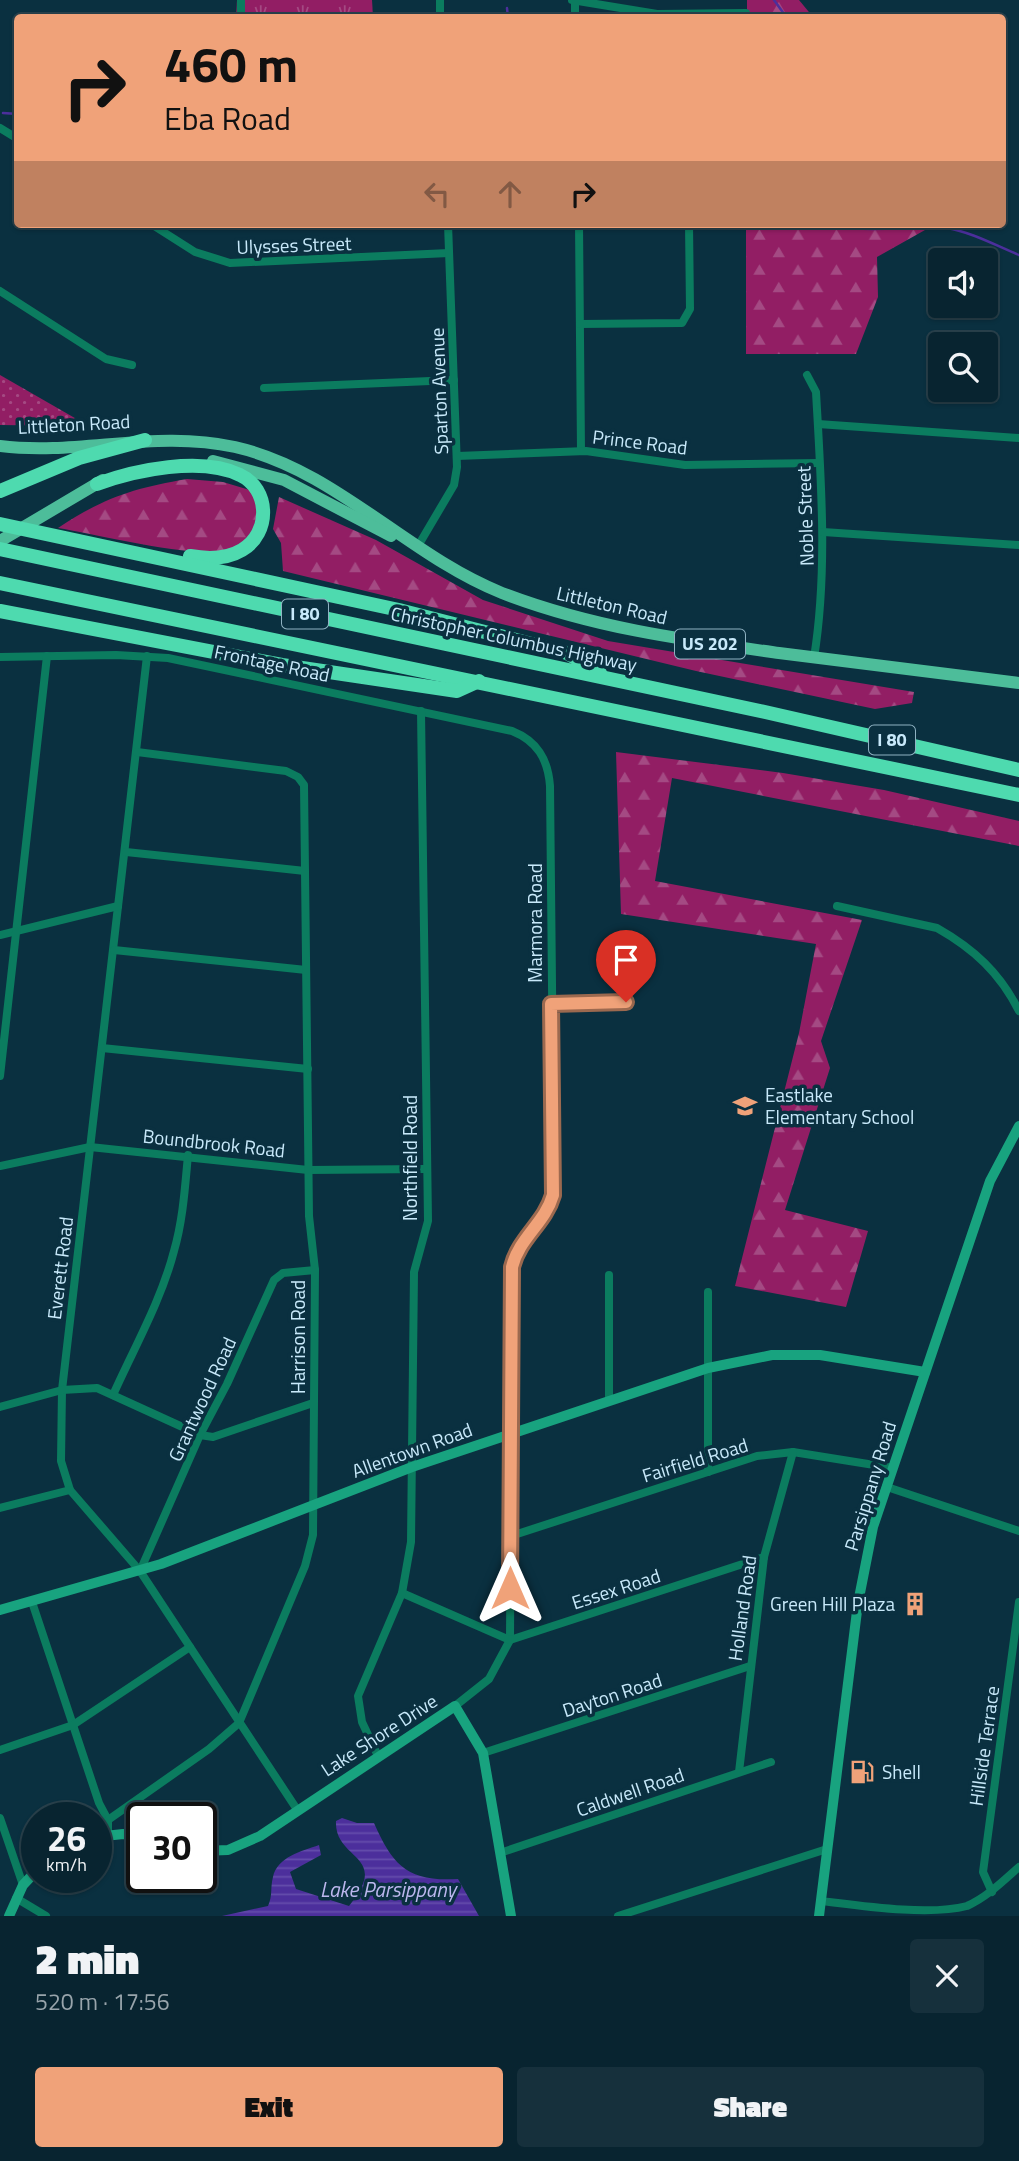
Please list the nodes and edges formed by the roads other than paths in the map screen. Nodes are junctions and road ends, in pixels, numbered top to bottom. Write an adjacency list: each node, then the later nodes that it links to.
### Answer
1 (574, 0): 2 (street)
2 (746, 13)
3 (157, 228): 7 (street, Ulysses Street)
4 (448, 228): 7 (street, Sparton Avenue)
5 (579, 228): 9 (street)
6 (689, 228): 9 (street)
7 (449, 253): 12 (street, Sparton Avenue)
8 (0, 291): 10 (street)
9 (580, 324): 18 (street)
10 (132, 365)
11 (807, 375): 14 (street, Noble Street)
12 (454, 380): 13 (street); 19 (street, Sparton Avenue)
13 (264, 388)
14 (818, 424): 15 (street); 20 (street, Noble Street)
15 (1019, 438)
16 (145, 440): 17 (main road, Littleton Road / US 202); 22 (highway); 28 (main road, Littleton Road / US 202)
17 (0, 446)
18 (581, 451): 19 (street, Prince Road); 20 (street, Prince Road)
19 (457, 456): 28 (street, Sparton Avenue)
20 (819, 463): 24 (street, Noble Street)
21 (97, 484): 25 (highway); 26 (main road, Littleton Road / US 202); 28 (main road, Littleton Road / US 202)
22 (0, 491)
23 (0, 524): 25 (highway)
24 (823, 532): 27 (street); 37 (street, Noble Street)
25 (50, 534): 38 (highway)
26 (0, 541)
27 (1019, 545)
28 (418, 547): 37 (main road, Littleton Road / US 202)
29 (0, 550): 38 (highway, Christopher Columbus Highway / I 80)
30 (0, 583): 32 (highway, I 80)
31 (0, 592): 32 (highway)
32 (95, 603): 39 (highway, I 80)
33 (0, 611): 39 (highway)
34 (47, 656): 35 (street, Frontage Road); 36 (street, Frontage Road); 50 (street)
35 (147, 656): 41 (street, Frontage Road); 43 (street, Everett Road)
36 (0, 657)
37 (814, 657): 40 (main road, Littleton Road / US 202)
38 (610, 679): 44 (highway, Christopher Columbus Highway / I 80)
39 (479, 681): 45 (highway, I 80)
40 (1019, 683)
41 (421, 712): 42 (street, Frontage Road); 64 (street, Northfield Road)
42 (532, 741): 55 (street, Marmora Road)
43 (137, 752): 46 (street, Everett Road); 47 (street, Harrison Road)
44 (1019, 770)
45 (1019, 795)
46 (126, 852): 47 (street); 48 (street, Everett Road)
47 (305, 871): 53 (street, Harrison Road)
48 (118, 906): 50 (street); 52 (street, Everett Road)
49 (837, 906): 56 (street)
50 (16, 931): 51 (street); 59 (street)
51 (0, 935)
52 (114, 950): 53 (street); 57 (street, Everett Road)
53 (306, 970): 58 (street, Harrison Road)
54 (626, 1002): 55 (street)
55 (551, 1004): 76 (street, Marmora Road)
56 (1019, 1011)
57 (103, 1048): 58 (street); 61 (street, Everett Road)
58 (308, 1069): 65 (street, Harrison Road)
59 (0, 1076)
60 (1019, 1126): 70 (street, Parsippany Road)
61 (90, 1147): 62 (street, Boundbrook Road); 63 (street, Boundbrook Road); 71 (street, Everett Road)
62 (188, 1155): 65 (street, Boundbrook Road); 72 (street)
63 (0, 1166)
64 (426, 1169): 65 (street, Boundbrook Road); 79 (street, Northfield Road)
65 (308, 1170): 66 (street, Harrison Road)
66 (314, 1270): 74 (street, Harrison Road); 77 (street, Grantwood Road)
67 (610, 1275): 73 (street)
68 (708, 1292): 69 (street)
69 (708, 1368): 70 (street, Allentown Road); 73 (street, Allentown Road); 81 (street)
70 (925, 1372): 80 (street, Parsippany Road)
71 (62, 1390): 72 (street); 75 (street); 83 (street, Everett Road)
72 (113, 1395): 77 (street)
73 (609, 1401): 76 (street, Allentown Road)
74 (313, 1403): 77 (street); 84 (street, Harrison Road)
75 (0, 1407)
76 (510, 1433): 79 (street, Allentown Road); 87 (street, Marmora Road)
77 (200, 1435): 89 (street, Grantwood Road)
78 (793, 1452): 80 (street, Fairfield Road); 81 (street, Fairfield Road); 88 (street, Holland Road)
79 (412, 1467): 84 (street, Allentown Road); 90 (street, Northfield Road)
80 (893, 1468): 82 (street, Parsippany Road)
81 (708, 1472): 87 (street, Fairfield Road)
82 (887, 1487): 86 (street); 109 (street, Parsippany Road)
83 (70, 1490): 85 (street); 89 (street, Everett Road)
84 (312, 1505): 89 (street, Allentown Road); 98 (street, Harrison Road)
85 (0, 1508)
86 (1019, 1531)
87 (510, 1536): 94 (street, Marmora Road)
88 (764, 1557): 94 (street, Essex Road); 96 (street, Holland Road)
89 (140, 1571): 91 (street, Allentown Road); 95 (street, Everett Road)
90 (401, 1593): 94 (street); 102 (street, Northfield Road)
91 (32, 1602): 93 (street, Allentown Road); 99 (street)
92 (1019, 1602): 115 (street, Hillside Terrace)
93 (0, 1610)
94 (510, 1640): 97 (street, Marmora Road)
95 (190, 1647): 98 (street, Everett Road); 99 (street)
96 (750, 1666): 101 (street, Dayton Road); 104 (street, Holland Road)
97 (455, 1706): 101 (street, Lake Shore Drive); 102 (street, Lake Shore Drive)
98 (239, 1723): 106 (street, Everett Road); 107 (street, Harrison Road)
99 (73, 1725): 100 (street); 105 (street)
100 (0, 1750)
101 (483, 1753): 111 (street, Lake Shore Drive)
102 (378, 1756): 106 (street, Lake Shore Drive)
103 (771, 1762): 104 (street, Caldwell Road)
104 (738, 1772): 111 (street, Caldwell Road)
105 (99, 1802)
106 (298, 1811): 110 (street, Lake Shore Drive)
107 (112, 1817)
108 (0, 1818): 113 (street)
109 (827, 1849): 117 (street, Parsippany Road); 121 (street)
110 (217, 1851)
111 (500, 1853): 120 (street, Lake Shore Drive)
112 (1019, 1867): 115 (street)
113 (21, 1879)
114 (21, 1889): 116 (street)
115 (992, 1892): 117 (street)
116 (16, 1898): 118 (street); 119 (street)
117 (821, 1901): 122 (street, Parsippany Road)
118 (9, 1916)
119 (46, 1916)
120 (511, 1916)
121 (618, 1916)
122 (819, 1916)

